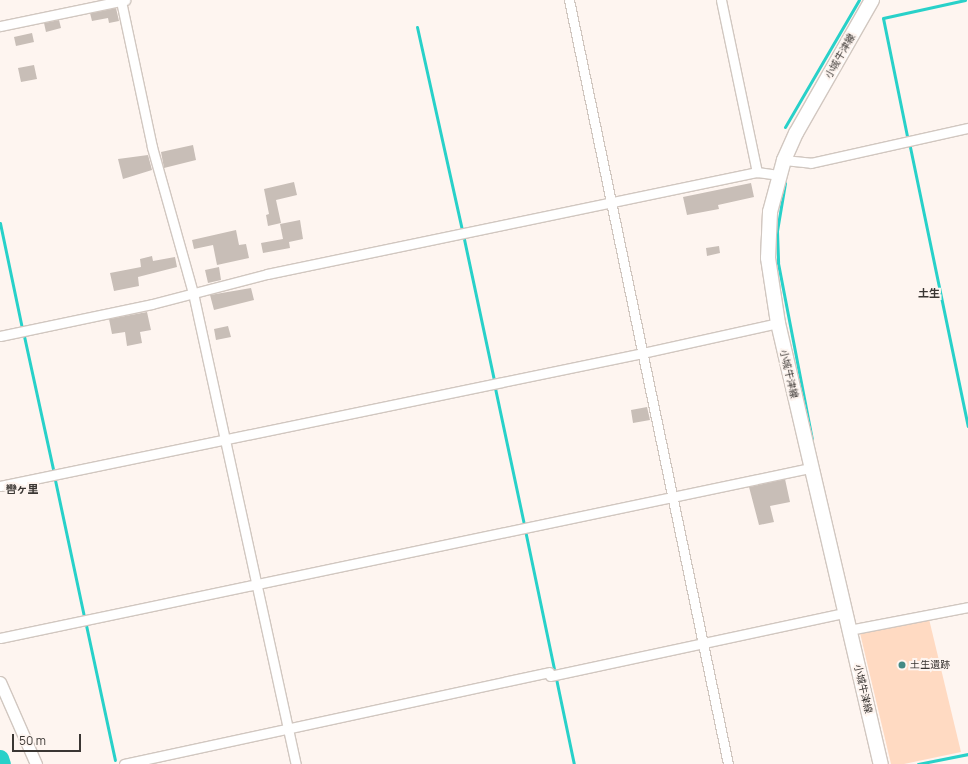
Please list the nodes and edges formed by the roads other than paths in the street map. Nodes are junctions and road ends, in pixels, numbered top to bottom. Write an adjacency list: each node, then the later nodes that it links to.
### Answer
1 (123, 0): 5 (street); 12 (street)
2 (569, 0): 11 (street)
3 (721, 0): 9 (street)
4 (872, 0): 8 (main road, 小城牛津線)
5 (86, 4): 6 (street)
6 (0, 26)
7 (968, 128): 8 (street)
8 (784, 160): 10 (main road, 小城牛津線)
9 (757, 172): 10 (street); 11 (street)
10 (779, 174): 13 (main road, 小城牛津線)
11 (612, 203): 12 (street); 15 (street)
12 (193, 293): 14 (street); 16 (street)
13 (778, 323): 15 (street); 17 (main road, 小城牛津線)
14 (0, 336)
15 (643, 353): 16 (street); 19 (street)
16 (226, 439): 18 (street); 20 (street)
17 (810, 468): 19 (street); 22 (main road, 小城牛津線)
18 (0, 486)
19 (673, 497): 20 (street); 25 (street)
20 (256, 583): 24 (street); 27 (street)
21 (968, 607): 23 (street)
22 (845, 613): 23 (main road, 小城牛津線); 25 (street)
23 (854, 629): 32 (main road, 小城牛津線)
24 (0, 638)
25 (704, 643): 27 (street); 31 (street)
26 (0, 682): 28 (street)
27 (288, 729): 29 (street); 30 (street)
28 (36, 764)
29 (124, 764)
30 (296, 764)
31 (728, 764)
32 (879, 764)

